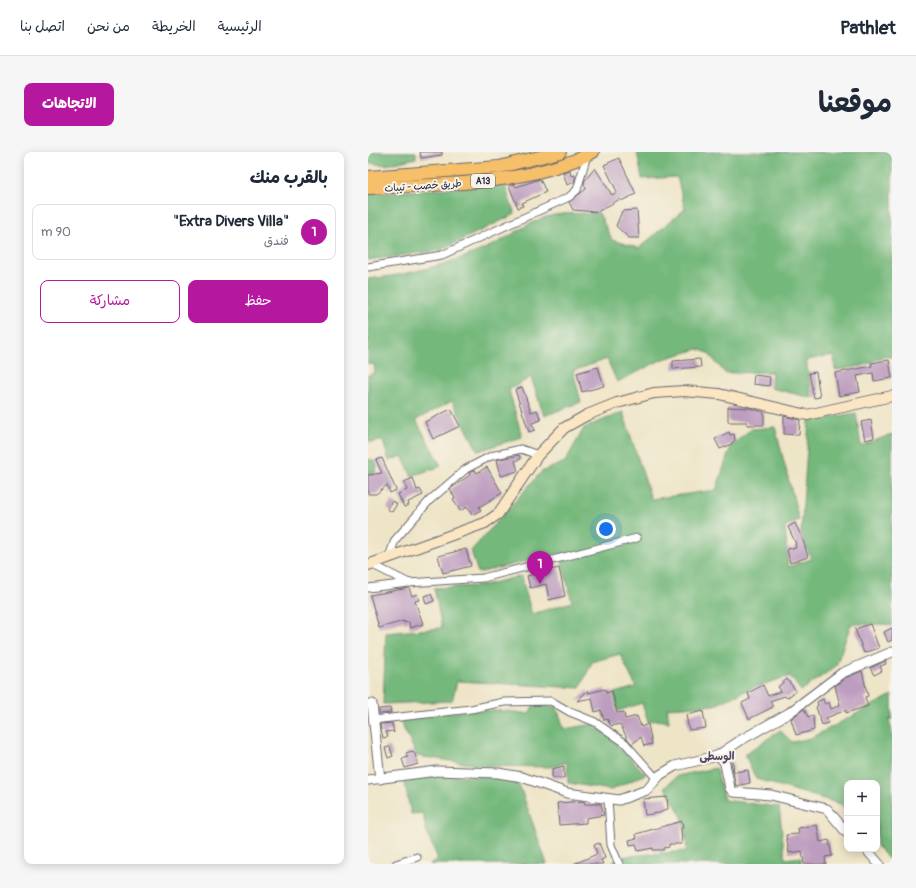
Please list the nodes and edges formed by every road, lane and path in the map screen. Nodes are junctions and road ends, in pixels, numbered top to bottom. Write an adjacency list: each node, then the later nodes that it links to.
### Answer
1 (560, 152): 3 (highway, طريق خصب - تيبات / A13)
2 (590, 154): 4 (highway, طريق خصب - تيبات / A13); 5 (street)
3 (368, 177)
4 (368, 188)
5 (368, 267)
6 (892, 396): 7 (main road)
7 (538, 455): 9 (main road); 9 (street)
8 (638, 538): 11 (street)
9 (389, 557): 10 (main road)
10 (369, 564): 11 (street)
11 (409, 583): 12 (street)
12 (368, 588)
13 (892, 652): 16 (street)
14 (368, 704): 15 (street)
15 (373, 720): 17 (street); 18 (street)
16 (717, 756): 18 (street); 21 (street)
17 (380, 779): 19 (street); 20 (street)
18 (657, 779): 20 (street)
19 (368, 780)
20 (608, 799): 25 (street)
21 (844, 829)
22 (869, 852): 26 (street)
23 (417, 857): 24 (street)
24 (396, 864)
25 (618, 864)
26 (879, 864)

